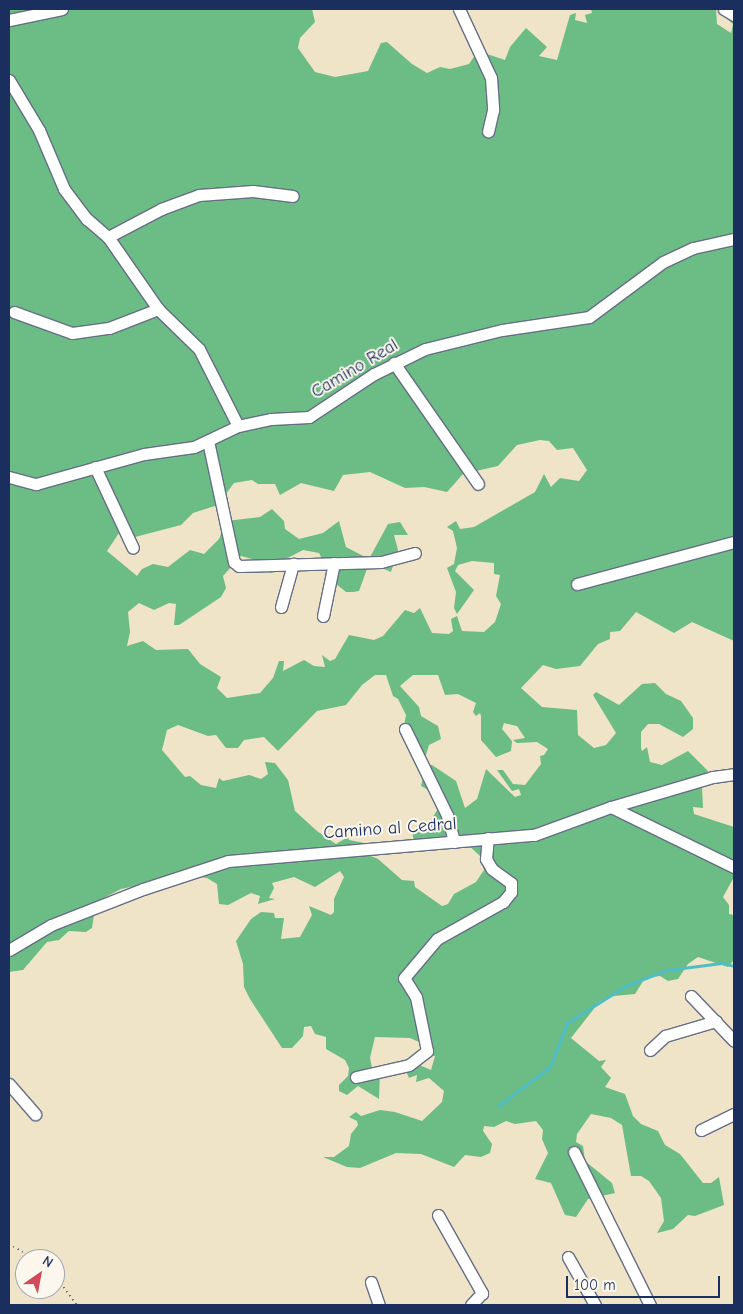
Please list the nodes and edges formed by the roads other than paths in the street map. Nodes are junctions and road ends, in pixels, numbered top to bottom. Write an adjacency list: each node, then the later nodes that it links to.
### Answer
1 (62, 9): 5 (street)
2 (459, 9): 8 (street)
3 (724, 9): 4 (street)
4 (734, 14)
5 (9, 20)
6 (9, 80): 7 (street)
7 (13, 97): 10 (street)
8 (488, 131)
9 (293, 196): 10 (street)
10 (108, 237): 12 (street)
11 (734, 239): 14 (street, Camino Real)
12 (158, 309): 13 (street); 15 (street)
13 (14, 312)
14 (394, 364): 15 (street, Camino Real); 19 (street)
15 (238, 426): 16 (street, Camino Real)
16 (208, 441): 17 (street, Camino Real); 24 (street)
17 (95, 467): 18 (street, Camino Real); 21 (street)
18 (9, 477)
19 (478, 484)
20 (734, 542): 25 (street)
21 (133, 548)
22 (415, 553): 23 (street)
23 (334, 563): 24 (street); 27 (street)
24 (292, 564): 26 (street)
25 (577, 584)
26 (281, 607)
27 (323, 616)
28 (405, 729): 32 (street)
29 (734, 774): 30 (street, Camino al Cedral)
30 (611, 806): 31 (street, Camino al Cedral); 33 (street)
31 (488, 838): 32 (street, Camino al Cedral); 39 (street)
32 (454, 842): 34 (street, Camino al Cedral)
33 (734, 867)
34 (9, 950)
35 (691, 996): 36 (street)
36 (716, 1021): 37 (street); 38 (street)
37 (734, 1041)
38 (650, 1050)
39 (356, 1077)
40 (9, 1084): 41 (street)
41 (35, 1114)
42 (734, 1114): 43 (street)
43 (700, 1130)
44 (574, 1152): 51 (street)
45 (438, 1215): 49 (street)
46 (568, 1257): 50 (street)
47 (371, 1282): 48 (street)
48 (379, 1305)
49 (471, 1305)
50 (595, 1305)
51 (650, 1305)

